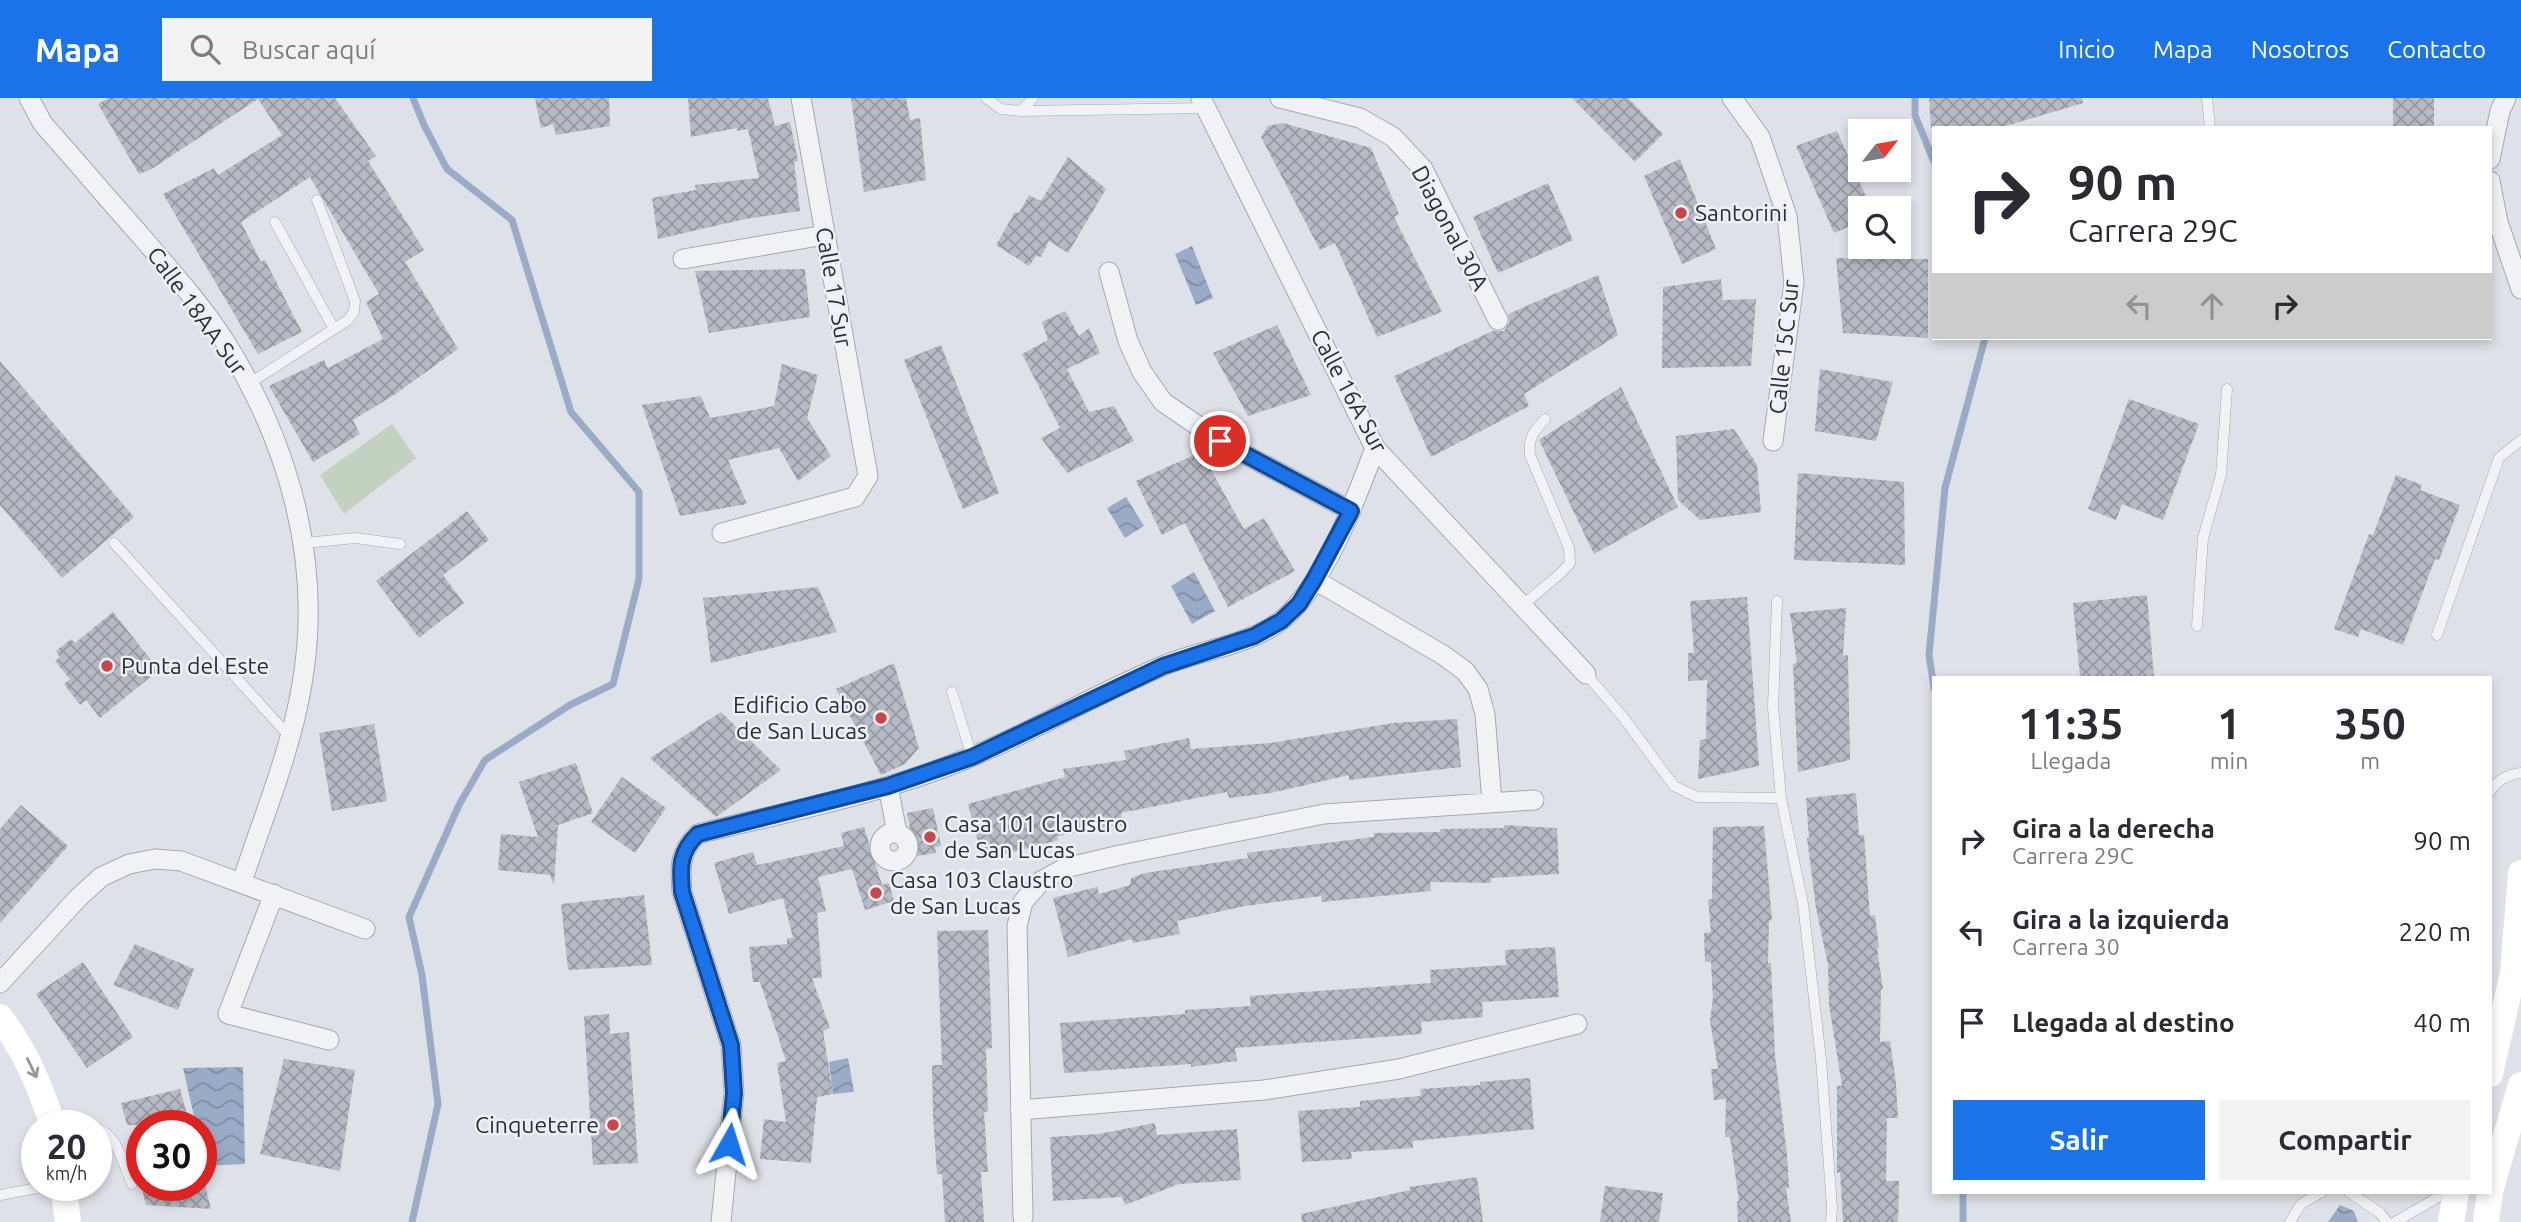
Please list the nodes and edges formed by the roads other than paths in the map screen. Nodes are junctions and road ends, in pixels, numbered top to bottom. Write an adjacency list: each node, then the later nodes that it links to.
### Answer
1 (29, 98): 22 (street, Calle 18AA Sur)
2 (801, 98): 16 (street, Calle 17 Sur)
3 (986, 98): 10 (lane)
4 (1033, 98): 10 (lane)
5 (1280, 98): 20 (street, Diagonal 30A)
6 (1732, 98): 26 (street, Calle 15C Sur)
7 (2207, 98): 11 (lane)
8 (2506, 98): 12 (street)
9 (1208, 102): 10 (lane); 27 (street, Calle 16A Sur)
10 (1021, 111)
11 (2210, 126)
12 (2492, 149)
13 (2492, 191): 19 (street)
14 (317, 200): 21 (lane)
15 (275, 222): 21 (lane)
16 (825, 235): 17 (street); 29 (street, Calle 17 Sur)
17 (683, 259)
18 (1109, 272): 28 (street)
19 (2521, 289)
20 (1498, 320)
21 (334, 329): 22 (lane)
22 (250, 383): 31 (street, Calle 18AA Sur)
23 (2227, 389): 36 (lane)
24 (1545, 419): 35 (lane)
25 (2521, 440): 37 (lane)
26 (1773, 441)
27 (1375, 448): 28 (street); 35 (street, Calle 16A Sur)
28 (1351, 511): 33 (street)
29 (722, 533)
30 (114, 543): 40 (lane)
31 (305, 543): 32 (lane); 40 (street, Calle 18AA Sur)
32 (400, 544)
33 (1314, 580): 41 (street); 47 (street)
34 (1777, 601): 45 (lane)
35 (1523, 605): 38 (street, Calle 16A Sur)
36 (2197, 626)
37 (2437, 635)
38 (1586, 674): 45 (lane)
39 (952, 692): 41 (lane)
40 (290, 737): 50 (street, Calle 18AA Sur)
41 (972, 757): 43 (street)
42 (2521, 773): 44 (lane)
43 (888, 786): 48 (street); 74 (street)
44 (2492, 789)
45 (1781, 799): 75 (lane)
46 (1534, 800): 47 (street)
47 (1492, 803): 60 (street)
48 (897, 833)
49 (2521, 873): 57 (main road)
50 (242, 882): 51 (street); 53 (street)
51 (274, 894): 52 (street); 56 (street)
52 (365, 929)
53 (0, 983)
54 (0, 1017): 59 (main road, one-way to 59)
55 (1577, 1024): 60 (street)
56 (329, 1040)
57 (2492, 1065)
58 (2521, 1085): 63 (main road)
59 (47, 1110)
60 (1020, 1110): 72 (street)
61 (112, 1140): 62 (lane)
62 (126, 1170)
63 (2492, 1185)
64 (21, 1191): 70 (lane)
65 (2318, 1194): 76 (lane)
66 (2352, 1194): 77 (lane)
67 (2444, 1194): 78 (lane)
68 (2456, 1194): 79 (main road)
69 (2490, 1194): 80 (main road)
70 (0, 1195)
71 (65, 1201): 73 (main road)
72 (1023, 1217)
73 (68, 1222)
74 (721, 1222)
75 (1831, 1222)
76 (2290, 1222)
77 (2387, 1222)
78 (2395, 1222)
79 (2452, 1222)
80 (2486, 1222)

